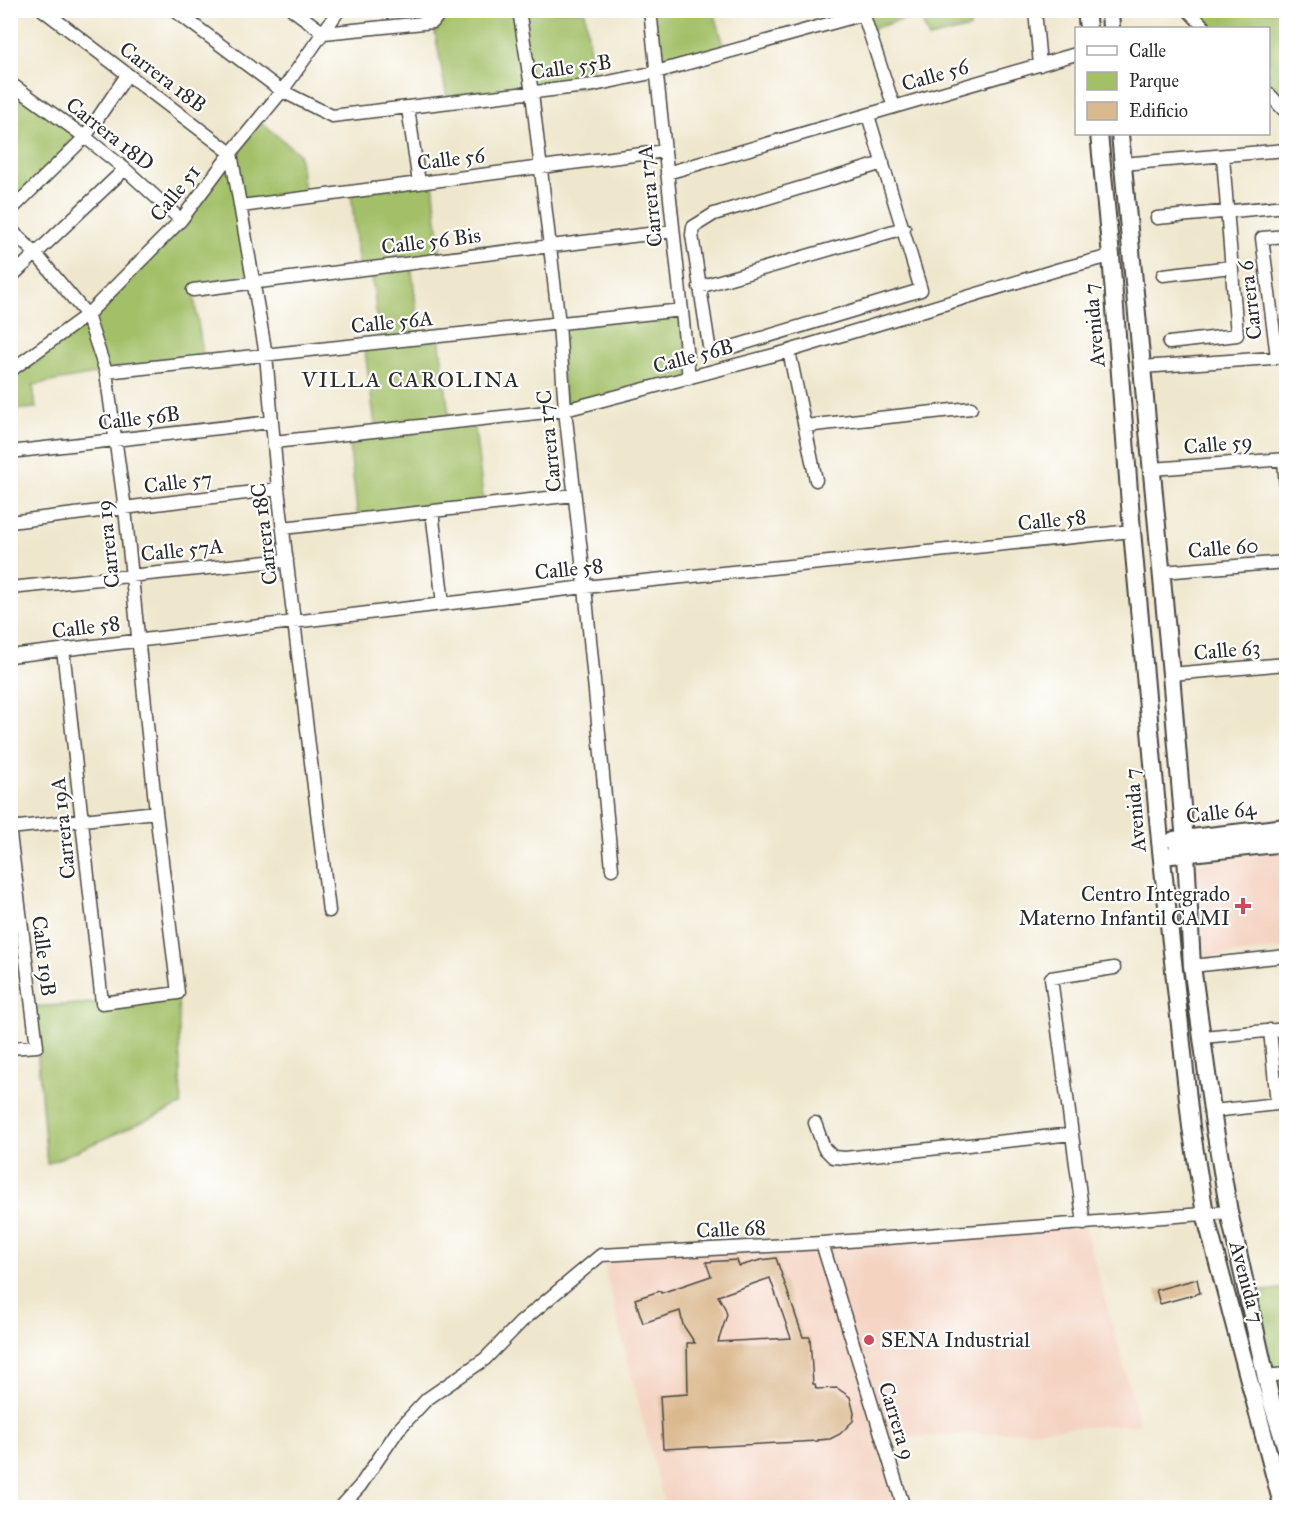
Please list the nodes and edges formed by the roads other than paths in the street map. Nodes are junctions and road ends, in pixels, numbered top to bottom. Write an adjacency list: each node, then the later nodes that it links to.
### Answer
1 (43, 10): 20 (street, Carrera 18B)
2 (174, 10): 22 (street, Calle 55B)
3 (293, 10): 16 (street)
4 (339, 10): 16 (street, Calle 51)
5 (442, 10): 16 (street)
6 (519, 10): 23 (street, Carrera 17C)
7 (650, 10): 19 (street, Carrera 17A)
8 (1035, 10): 18 (street)
9 (1086, 10): 13 (main road)
10 (1110, 10): 14 (main road)
11 (1188, 10): 15 (street)
12 (863, 12): 19 (street, Calle 55B); 25 (street)
13 (1088, 27)
14 (1111, 27)
15 (1205, 27)
16 (324, 33): 22 (street, Calle 51)
17 (1075, 55): 18 (street, Calle 56)
18 (1040, 65): 25 (street, Calle 56)
19 (656, 72): 23 (street, Calle 55B); 33 (street, Carrera 17A)
20 (127, 75): 31 (street); 34 (street, Carrera 18B)
21 (10, 83): 31 (street, Carrera 18D)
22 (282, 91): 26 (street, Calle 55B); 34 (street, Calle 51)
23 (532, 93): 26 (street, Calle 55B); 38 (street, Carrera 17C)
24 (1270, 94): 27 (street)
25 (894, 107): 28 (street, Calle 56)
26 (408, 108): 41 (street)
27 (1287, 112)
28 (868, 115): 36 (street); 40 (street, Calle 56)
29 (1099, 135): 54 (main road, Avenida 7)
30 (1120, 135): 37 (main road, Avenida 7)
31 (85, 137): 39 (street, Carrera 18D); 44 (street)
32 (1287, 150): 35 (street)
33 (665, 151): 38 (street, Calle 56); 40 (street, Carrera 17A)
34 (231, 153): 42 (street, Carrera 18C); 47 (street, Calle 51)
35 (1223, 157): 37 (street); 45 (street)
36 (883, 164): 48 (street); 59 (street)
37 (1122, 164): 68 (main road, Avenida 7)
38 (540, 167): 41 (street, Calle 56); 52 (street, Carrera 17C)
39 (125, 169): 47 (street, Carrera 18D); 53 (street)
40 (667, 173): 50 (street, Carrera 17A)
41 (419, 183): 42 (street, Calle 56)
42 (242, 206): 58 (street, Carrera 18C)
43 (1287, 206): 45 (street)
44 (10, 211)
45 (1226, 211): 46 (street); 55 (street)
46 (1157, 218)
47 (181, 220): 62 (street, Calle 51)
48 (904, 228): 59 (street); 59 (street)
49 (10, 229): 53 (street, Carrera 19)
50 (673, 231): 52 (street, Calle 56 Bis); 61 (street, Carrera 17A)
51 (1287, 236): 67 (street, Carrera 6)
52 (550, 246): 58 (street, Calle 56 Bis); 63 (street, Carrera 17C)
53 (36, 254): 57 (street); 62 (street, Carrera 19)
54 (1111, 256): 65 (street, Calle 56B); 89 (main road, Avenida 7)
55 (1231, 267): 56 (street); 64 (street)
56 (1163, 274)
57 (10, 278)
58 (254, 282): 60 (street, Calle 56 Bis); 66 (street, Carrera 18C)
59 (699, 287)
60 (193, 290)
61 (682, 310): 63 (street, Calle 56A); 71 (street, Carrera 17A)
62 (87, 315): 69 (street, Calle 51); 70 (street, Carrera 19)
63 (559, 324): 66 (street, Calle 56A); 73 (street, Carrera 17C)
64 (1169, 343)
65 (789, 351): 71 (street, Calle 56B); 75 (street)
66 (266, 355): 70 (street, Calle 56A); 74 (street, Carrera 18C)
67 (1282, 357): 68 (street)
68 (1142, 367): 80 (main road, Avenida 7)
69 (10, 371)
70 (106, 372): 76 (street, Carrera 19)
71 (689, 378): 73 (street, Calle 56B)
72 (971, 408): 75 (street)
73 (565, 410): 77 (street, Calle 56B); 84 (street, Carrera 17C)
74 (272, 422): 76 (street, Calle 56B); 77 (street, Carrera 18C)
75 (805, 426): 81 (street)
76 (115, 440): 78 (street, Calle 56B); 85 (street, Carrera 19)
77 (274, 442): 82 (street, Carrera 18C)
78 (10, 452)
79 (1285, 459): 80 (street, Calle 59); 83 (street)
80 (1152, 469): 92 (main road, Avenida 7)
81 (816, 480)
82 (278, 489): 85 (street, Calle 57); 88 (street, Carrera 18C)
83 (1287, 489)
84 (574, 495): 86 (street); 94 (street, Carrera 17C)
85 (125, 509): 87 (street, Calle 57); 93 (street, Carrera 19)
86 (432, 511): 88 (street); 96 (street)
87 (10, 522)
88 (283, 528): 90 (street, Carrera 18C)
89 (1132, 531): 94 (street, Calle 58); 110 (main road, Avenida 7)
90 (286, 560): 93 (street, Calle 57A); 97 (street, Carrera 18C)
91 (1287, 562): 92 (street, Calle 60)
92 (1162, 572): 102 (main road, Avenida 7)
93 (131, 575): 95 (street, Calle 57A); 98 (street, Carrera 19)
94 (585, 587): 96 (street, Calle 58); 111 (street, Carrera 17C)
95 (10, 588)
96 (443, 604): 97 (street, Calle 58)
97 (294, 620): 98 (street, Calle 58); 113 (street, Carrera 18C)
98 (138, 640): 99 (street, Calle 58); 103 (street, Carrera 19)
99 (63, 649): 100 (street, Calle 58); 104 (street, Carrera 19A)
100 (10, 656)
101 (1287, 664): 102 (street, Calle 63)
102 (1171, 674): 109 (main road, Avenida 7)
103 (156, 812): 104 (street); 117 (street, Carrera 19)
104 (81, 822): 106 (street); 117 (street, Carrera 19A)
105 (1287, 826): 109 (main road, Calle 64)
106 (10, 828)
107 (10, 834): 112 (street, Calle 19B)
108 (1287, 843): 109 (main road, Calle 64)
109 (1185, 846): 110 (main road, Calle 64); 115 (main road, Avenida 7)
110 (1161, 849): 127 (main road, Avenida 7)
111 (612, 869)
112 (14, 909): 121 (street, Calle 19B)
113 (329, 911)
114 (1287, 956): 115 (street)
115 (1192, 966): 120 (main road, Avenida 7)
116 (1114, 968): 125 (street)
117 (102, 1003)
118 (1287, 1029): 119 (street)
119 (1270, 1030): 120 (street); 122 (street)
120 (1203, 1037): 123 (main road, Avenida 7)
121 (10, 1048)
122 (1282, 1103): 123 (street)
123 (1213, 1111): 126 (main road, Avenida 7)
124 (815, 1123): 125 (street)
125 (1072, 1134): 128 (street)
126 (1229, 1212): 127 (street, Calle 68); 131 (main road, Avenida 7)
127 (1205, 1214): 128 (street, Calle 68); 135 (main road, Avenida 7)
128 (1084, 1224): 129 (street, Calle 68)
129 (822, 1243): 133 (street, Calle 68); 134 (street, Carrera 9)
130 (1287, 1374): 131 (street)
131 (1265, 1376): 132 (main road, Avenida 7)
132 (1287, 1448)
133 (340, 1508)
134 (904, 1508)
135 (1283, 1508)

